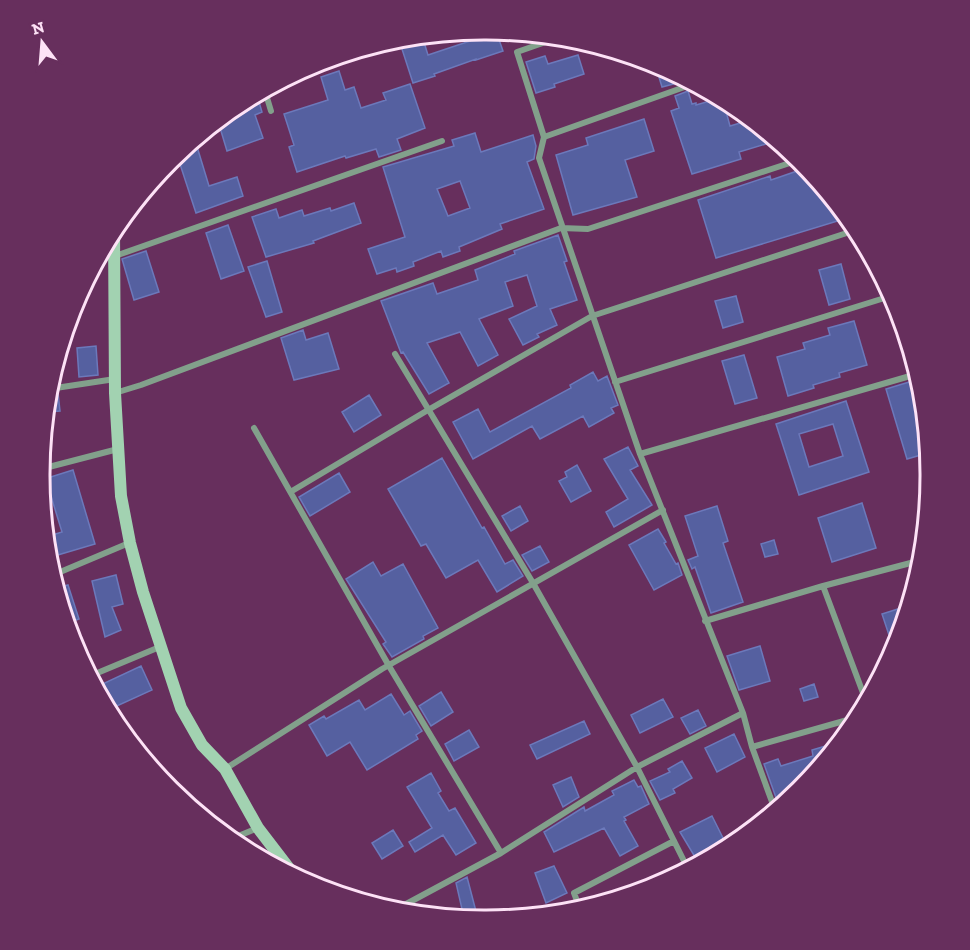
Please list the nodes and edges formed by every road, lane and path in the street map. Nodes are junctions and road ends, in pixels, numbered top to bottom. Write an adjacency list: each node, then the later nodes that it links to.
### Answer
1 (542, 44): 5 (street)
2 (682, 88): 5 (street)
3 (267, 99): 4 (street)
4 (271, 111)
5 (544, 137): 8 (street)
6 (442, 141): 11 (street)
7 (788, 164): 8 (street)
8 (561, 228): 13 (street); 19 (street)
9 (846, 233): 13 (street)
10 (115, 249): 11 (street)
11 (115, 256): 16 (street)
12 (882, 299): 17 (street)
13 (592, 316): 17 (street); 20 (street)
14 (394, 354): 20 (street)
15 (908, 377): 23 (street)
16 (115, 379): 18 (street); 19 (street)
17 (615, 381): 23 (street)
18 (60, 387)
19 (115, 393): 22 (street)
20 (428, 410): 25 (street); 30 (street)
21 (254, 428): 25 (street)
22 (118, 449): 24 (street); 27 (street)
23 (640, 454): 26 (street)
24 (50, 466)
25 (292, 491): 34 (street)
26 (663, 510): 30 (street); 32 (street)
27 (130, 543): 29 (street); 33 (street)
28 (910, 563): 31 (street)
29 (62, 571)
30 (533, 583): 34 (street); 40 (street)
31 (823, 586): 32 (street); 36 (street)
32 (705, 621): 37 (street)
33 (162, 646): 35 (street); 41 (street)
34 (389, 666): 41 (street); 46 (street)
35 (98, 673)
36 (862, 690)
37 (743, 712): 39 (street); 40 (street)
38 (842, 721): 39 (street)
39 (752, 747): 42 (street)
40 (637, 767): 45 (street); 46 (street)
41 (225, 769): 43 (street)
42 (772, 801)
43 (258, 828): 44 (street); 47 (street)
44 (242, 835)
45 (674, 841): 48 (street); 49 (street)
46 (501, 854): 50 (street)
47 (281, 858)
48 (684, 861)
49 (576, 900)
50 (409, 903)

